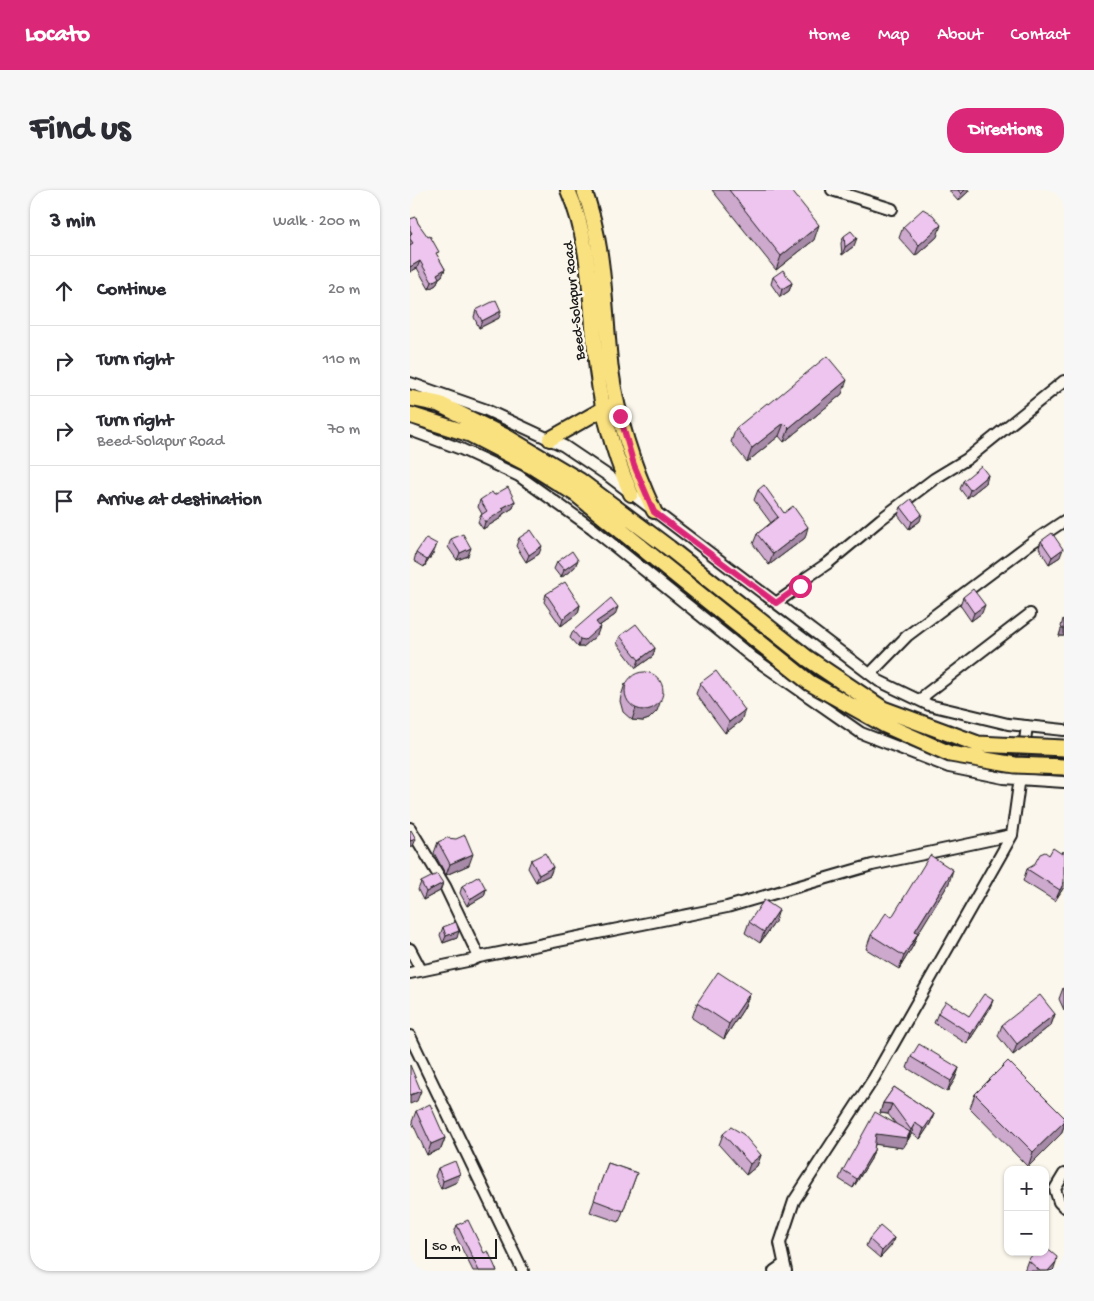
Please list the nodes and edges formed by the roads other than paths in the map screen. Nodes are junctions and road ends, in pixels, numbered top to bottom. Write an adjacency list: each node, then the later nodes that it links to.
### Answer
1 (568, 190): 9 (main road, Beed-Solapur Road)
2 (832, 190): 4 (street)
3 (586, 191): 8 (main road, Beed-Solapur Road)
4 (892, 209)
5 (1064, 381): 16 (street)
6 (410, 383): 12 (street)
7 (410, 398): 22 (highway, bridge)
8 (617, 404): 9 (main road); 14 (main road, Beed-Solapur Road)
9 (603, 409): 12 (main road); 13 (main road, Beed-Solapur Road)
10 (410, 415): 23 (highway, bridge)
11 (410, 430): 24 (street)
12 (550, 439): 13 (street)
13 (631, 494): 14 (street)
14 (654, 512): 16 (street)
15 (1064, 521): 18 (street)
16 (776, 603): 18 (street)
17 (1030, 614): 19 (street)
18 (870, 674): 19 (street)
19 (920, 700): 20 (street)
20 (1027, 726): 21 (street); 24 (street)
21 (1064, 730)
22 (1064, 748)
23 (1064, 766)
24 (1020, 779): 25 (street); 27 (street)
25 (1064, 782)
26 (411, 830): 29 (street)
27 (1012, 836): 29 (street); 35 (street)
28 (410, 949): 30 (street)
29 (478, 957): 30 (street)
30 (421, 970): 31 (street)
31 (410, 973)
32 (410, 1036): 36 (street)
33 (1064, 1174): 34 (street)
34 (1064, 1207)
35 (785, 1268): 37 (street)
36 (523, 1271)
37 (774, 1271)

